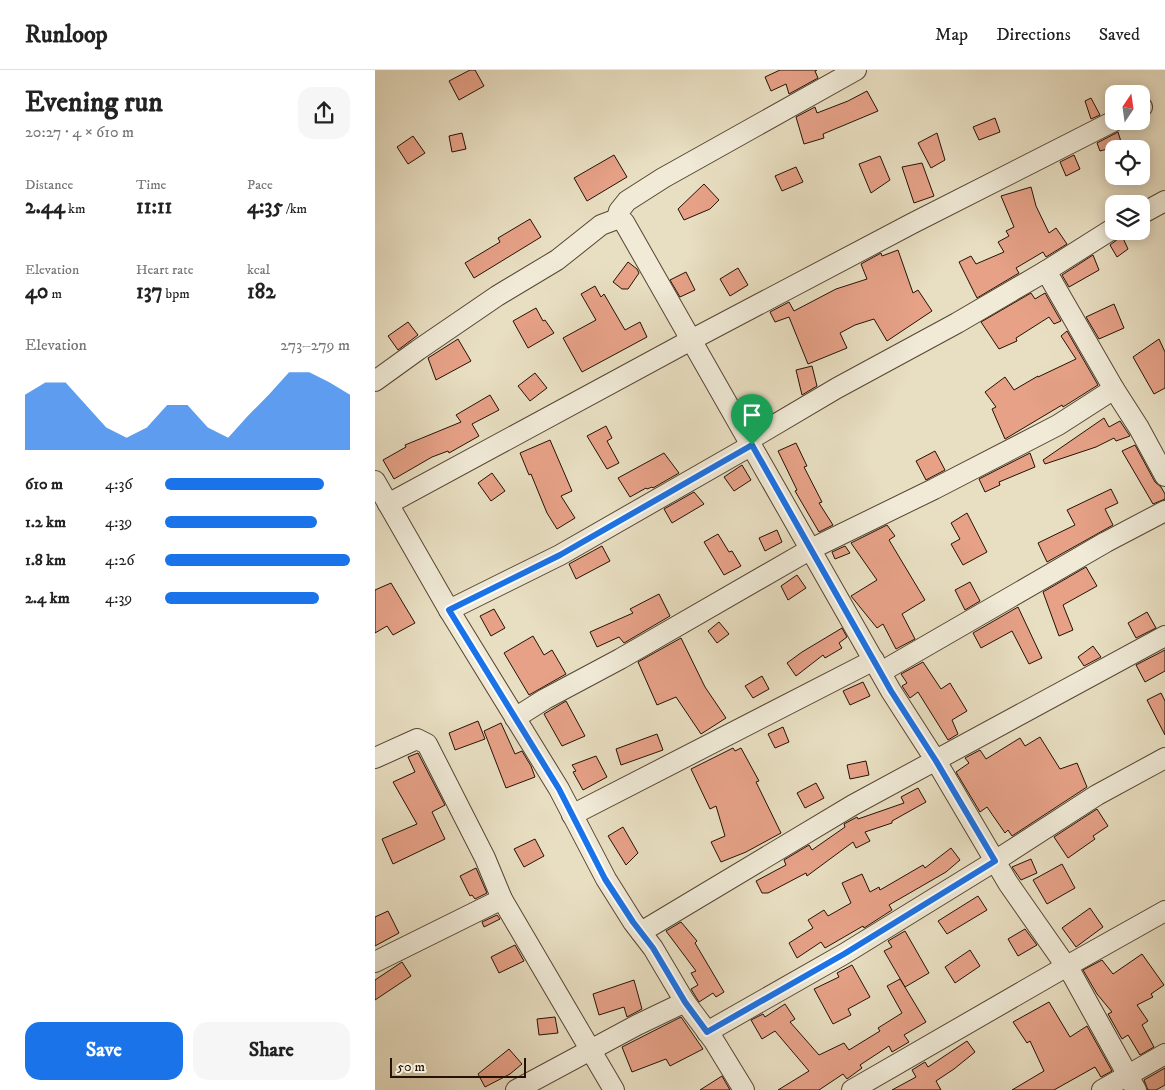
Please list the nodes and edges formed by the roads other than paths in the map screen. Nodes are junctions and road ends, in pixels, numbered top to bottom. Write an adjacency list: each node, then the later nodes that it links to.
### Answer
1 (856, 70): 5 (street)
2 (1105, 126): 8 (street)
3 (1165, 201): 4 (street)
4 (1150, 209)
5 (617, 219): 8 (street); 9 (street)
6 (1105, 234): 7 (street)
7 (1046, 271): 10 (street); 11 (street)
8 (691, 340): 11 (street); 14 (street)
9 (375, 381)
10 (1114, 389): 12 (street); 16 (street)
11 (750, 443): 16 (street); 17 (street)
12 (1165, 476)
13 (375, 481): 14 (street)
14 (388, 504): 17 (street)
15 (1165, 511): 19 (street)
16 (811, 548): 19 (street); 20 (street)
17 (449, 610): 20 (street)
18 (1165, 636): 23 (street)
19 (877, 666): 23 (street); 24 (street)
20 (515, 718): 24 (street)
21 (375, 758): 26 (street)
22 (1165, 758): 25 (street)
23 (936, 761): 25 (street); 28 (street)
24 (572, 815): 28 (street)
25 (995, 861): 30 (street); 32 (street)
26 (502, 899): 29 (street); 33 (street)
27 (1165, 911): 30 (street)
28 (641, 932): 31 (street)
29 (375, 962)
30 (1067, 966): 35 (street); 39 (street)
31 (685, 1002): 32 (street); 33 (street)
32 (707, 1032): 38 (street)
33 (590, 1050): 36 (street); 37 (street)
34 (1165, 1054): 35 (street)
35 (1132, 1083): 40 (street)
36 (516, 1090)
37 (614, 1090)
38 (744, 1090)
39 (852, 1090)
40 (1102, 1090)

